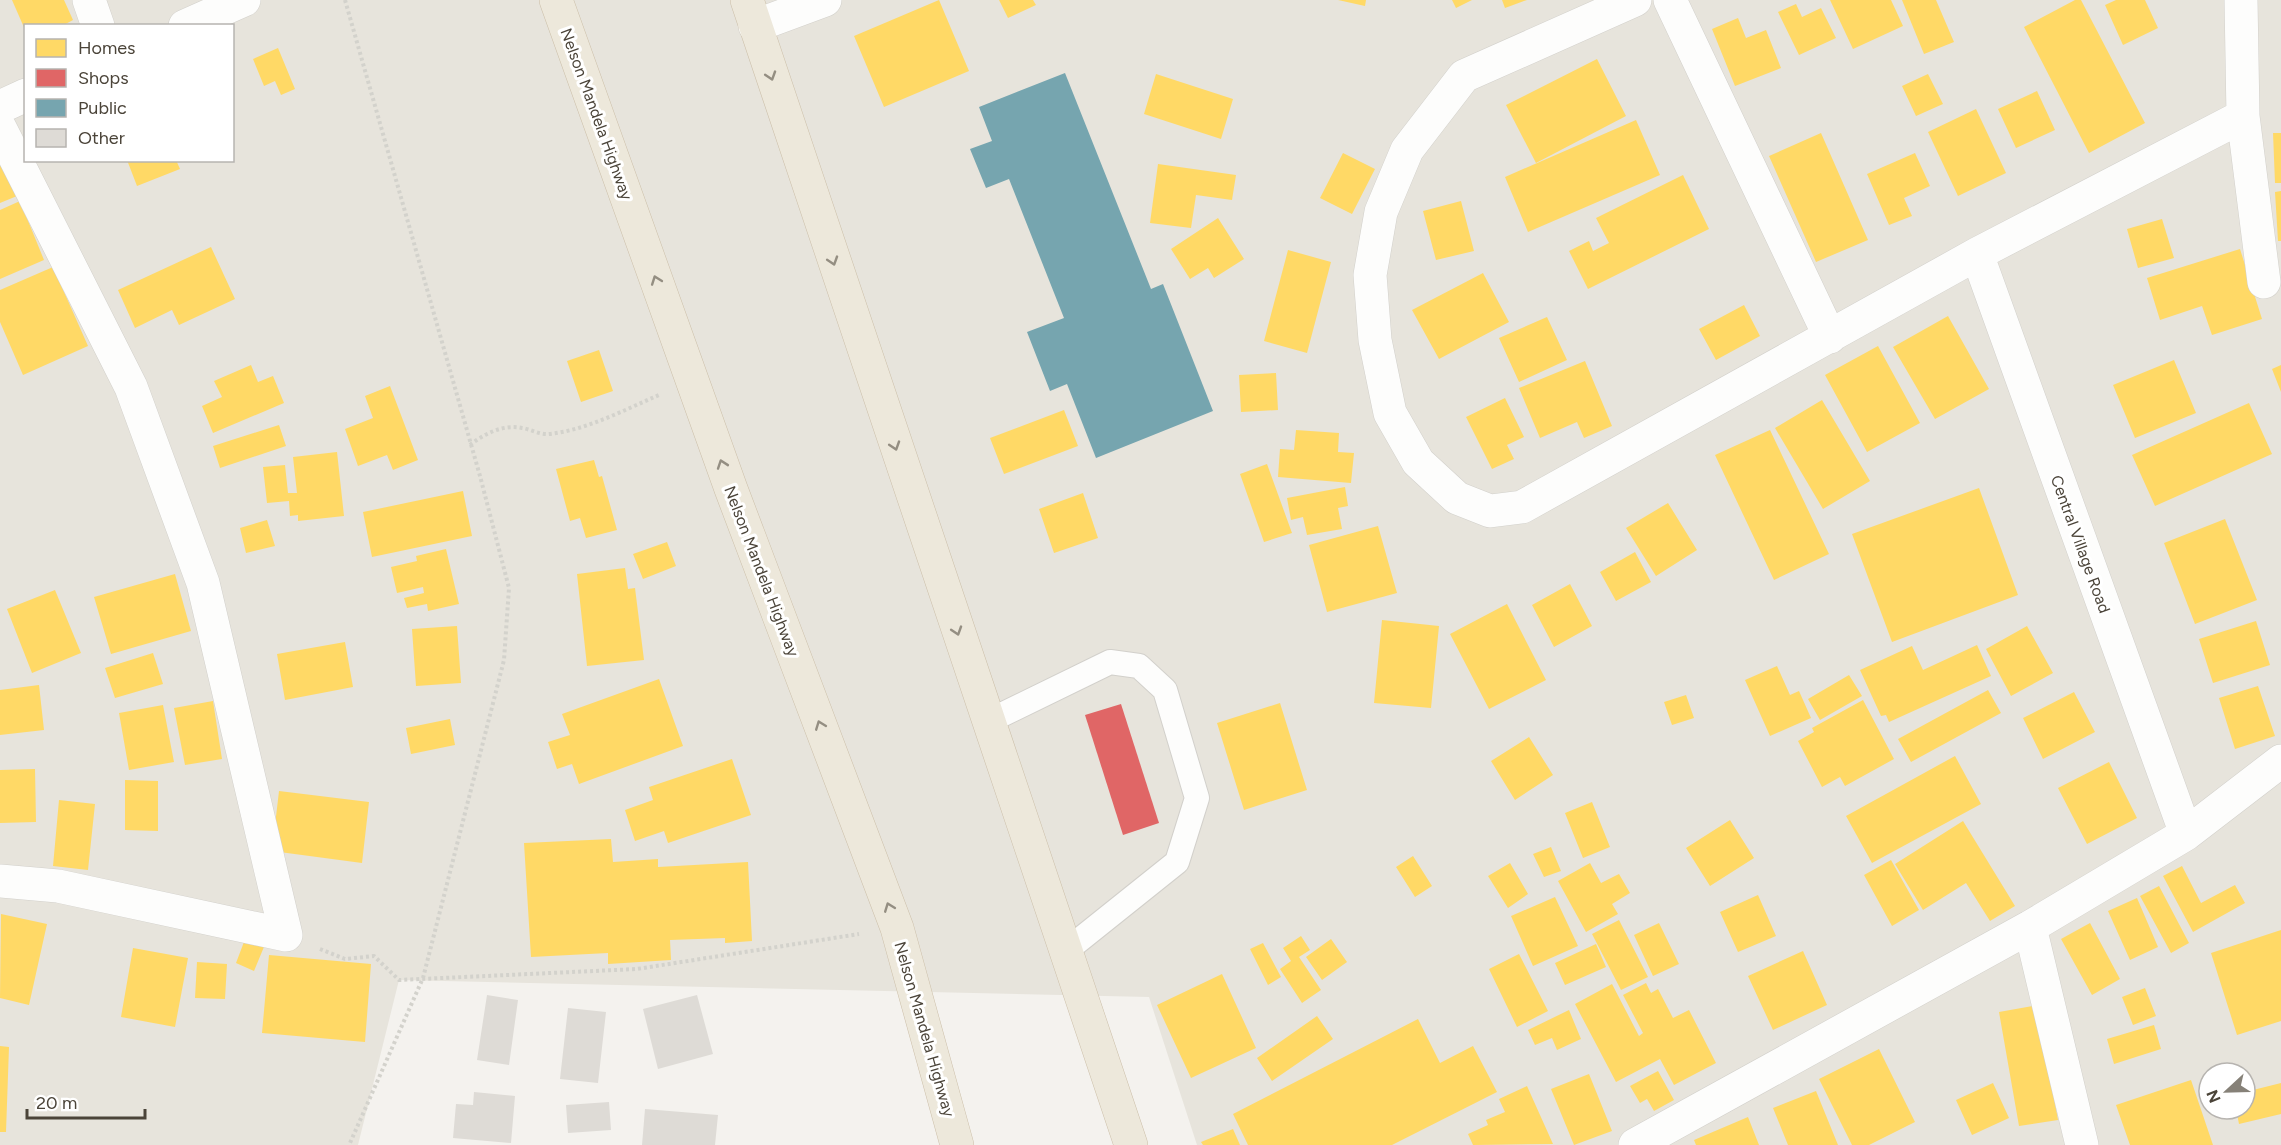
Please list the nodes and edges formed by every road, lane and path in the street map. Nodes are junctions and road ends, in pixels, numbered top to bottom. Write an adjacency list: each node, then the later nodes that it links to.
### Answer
1 (89, 0): 10 (street)
2 (244, 0): 11 (street)
3 (345, 0): 20 (path)
4 (556, 0): 19 (highway, Nelson Mandela Highway, one-way to 4)
5 (825, 0): 9 (street)
6 (1635, 0): 18 (street)
7 (1670, 0): 18 (street)
8 (2241, 0): 14 (street)
9 (751, 13): 21 (highway, one-way to 21)
10 (97, 24)
11 (190, 24)
12 (24, 96): 13 (street)
13 (0, 107)
14 (2243, 116): 16 (street); 17 (street)
15 (0, 128): 27 (street)
16 (1977, 254): 18 (street); 23 (street, Central Village Road)
17 (2264, 282)
18 (1830, 337)
19 (692, 380): 20 (path); 26 (highway, Nelson Mandela Highway, one-way to 19)
20 (470, 445): 29 (path)
21 (987, 722): 28 (highway); 28 (lane)
22 (2280, 765): 23 (street)
23 (2186, 834): 25 (street)
24 (0, 881): 27 (street)
25 (2030, 927): 33 (street); 34 (street)
26 (897, 928): 29 (path); 31 (highway, Nelson Mandela Highway)
27 (286, 935): 29 (path)
28 (1067, 950): 32 (highway)
29 (423, 978): 30 (path)
30 (350, 1143)
31 (957, 1145)
32 (1131, 1145)
33 (1635, 1145)
34 (2082, 1145)

